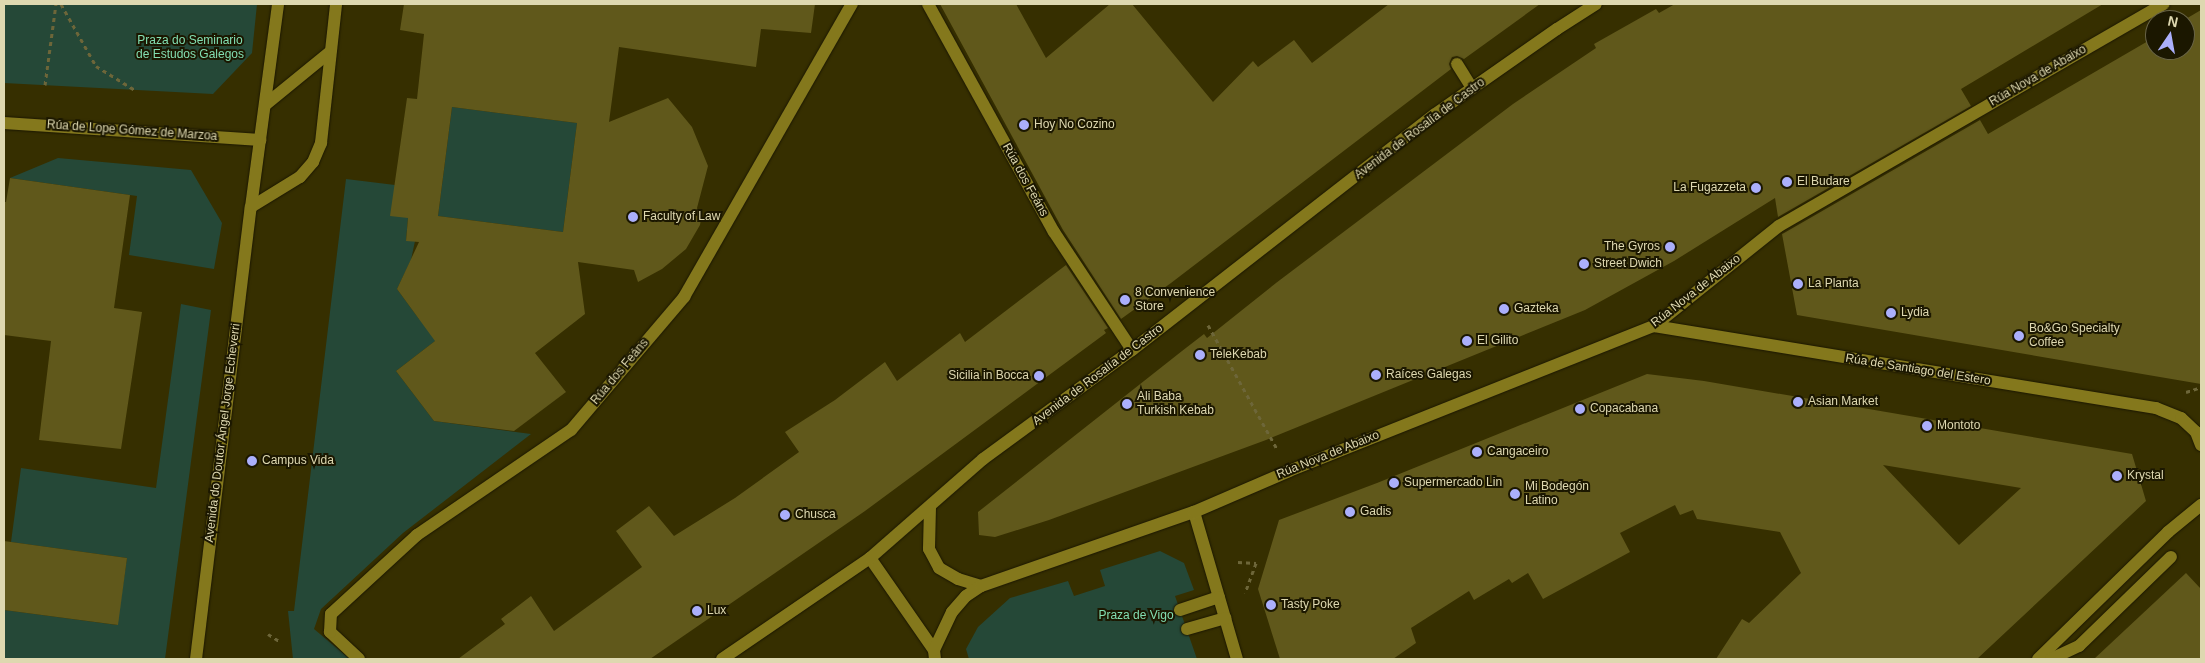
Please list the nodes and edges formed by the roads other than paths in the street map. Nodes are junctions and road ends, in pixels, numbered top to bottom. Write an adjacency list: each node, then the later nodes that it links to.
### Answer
1 (278, 4): 10 (street, Avenida do Doutor Ángel Jorge Echeverri)
2 (336, 4): 7 (street)
3 (852, 4): 29 (street, Rúa dos Feáns)
4 (928, 4): 15 (street, Rúa dos Feáns)
5 (1596, 4): 9 (street, Avenida de Rosalía de Castro)
6 (2164, 4): 14 (street, Rúa Nova de Abaixo)
7 (330, 52): 10 (street); 13 (street)
8 (1457, 64): 9 (street)
9 (1472, 88): 15 (street, Avenida de Rosalía de Castro)
10 (265, 105): 12 (street, Avenida do Doutor Ángel Jorge Echeverri)
11 (4, 123): 12 (street, Rúa de Lope Gómez de Marzoa)
12 (260, 140): 13 (street, Avenida do Doutor Ángel Jorge Echeverri)
13 (251, 207): 28 (street, Avenida do Doutor Ángel Jorge Echeverri)
14 (1654, 326): 16 (street, Rúa de Santiago del Estero); 19 (street, Rúa Nova de Abaixo)
15 (1132, 350): 18 (street, Avenida de Rosalía de Castro)
16 (2201, 445)
17 (2201, 505): 32 (street)
18 (930, 507): 21 (street, Avenida de Rosalía de Castro); 22 (street)
19 (1194, 512): 22 (street); 23 (street)
20 (2171, 556): 33 (street)
21 (870, 558): 27 (street); 30 (street, Avenida de Rosalía de Castro)
22 (981, 586): 27 (street)
23 (1219, 597): 24 (street); 25 (street)
24 (1180, 610)
25 (1225, 618): 26 (street); 31 (street)
26 (1187, 629)
27 (935, 655)
28 (196, 659)
29 (359, 659)
30 (722, 659)
31 (1237, 659)
32 (2038, 659)
33 (2051, 659)

